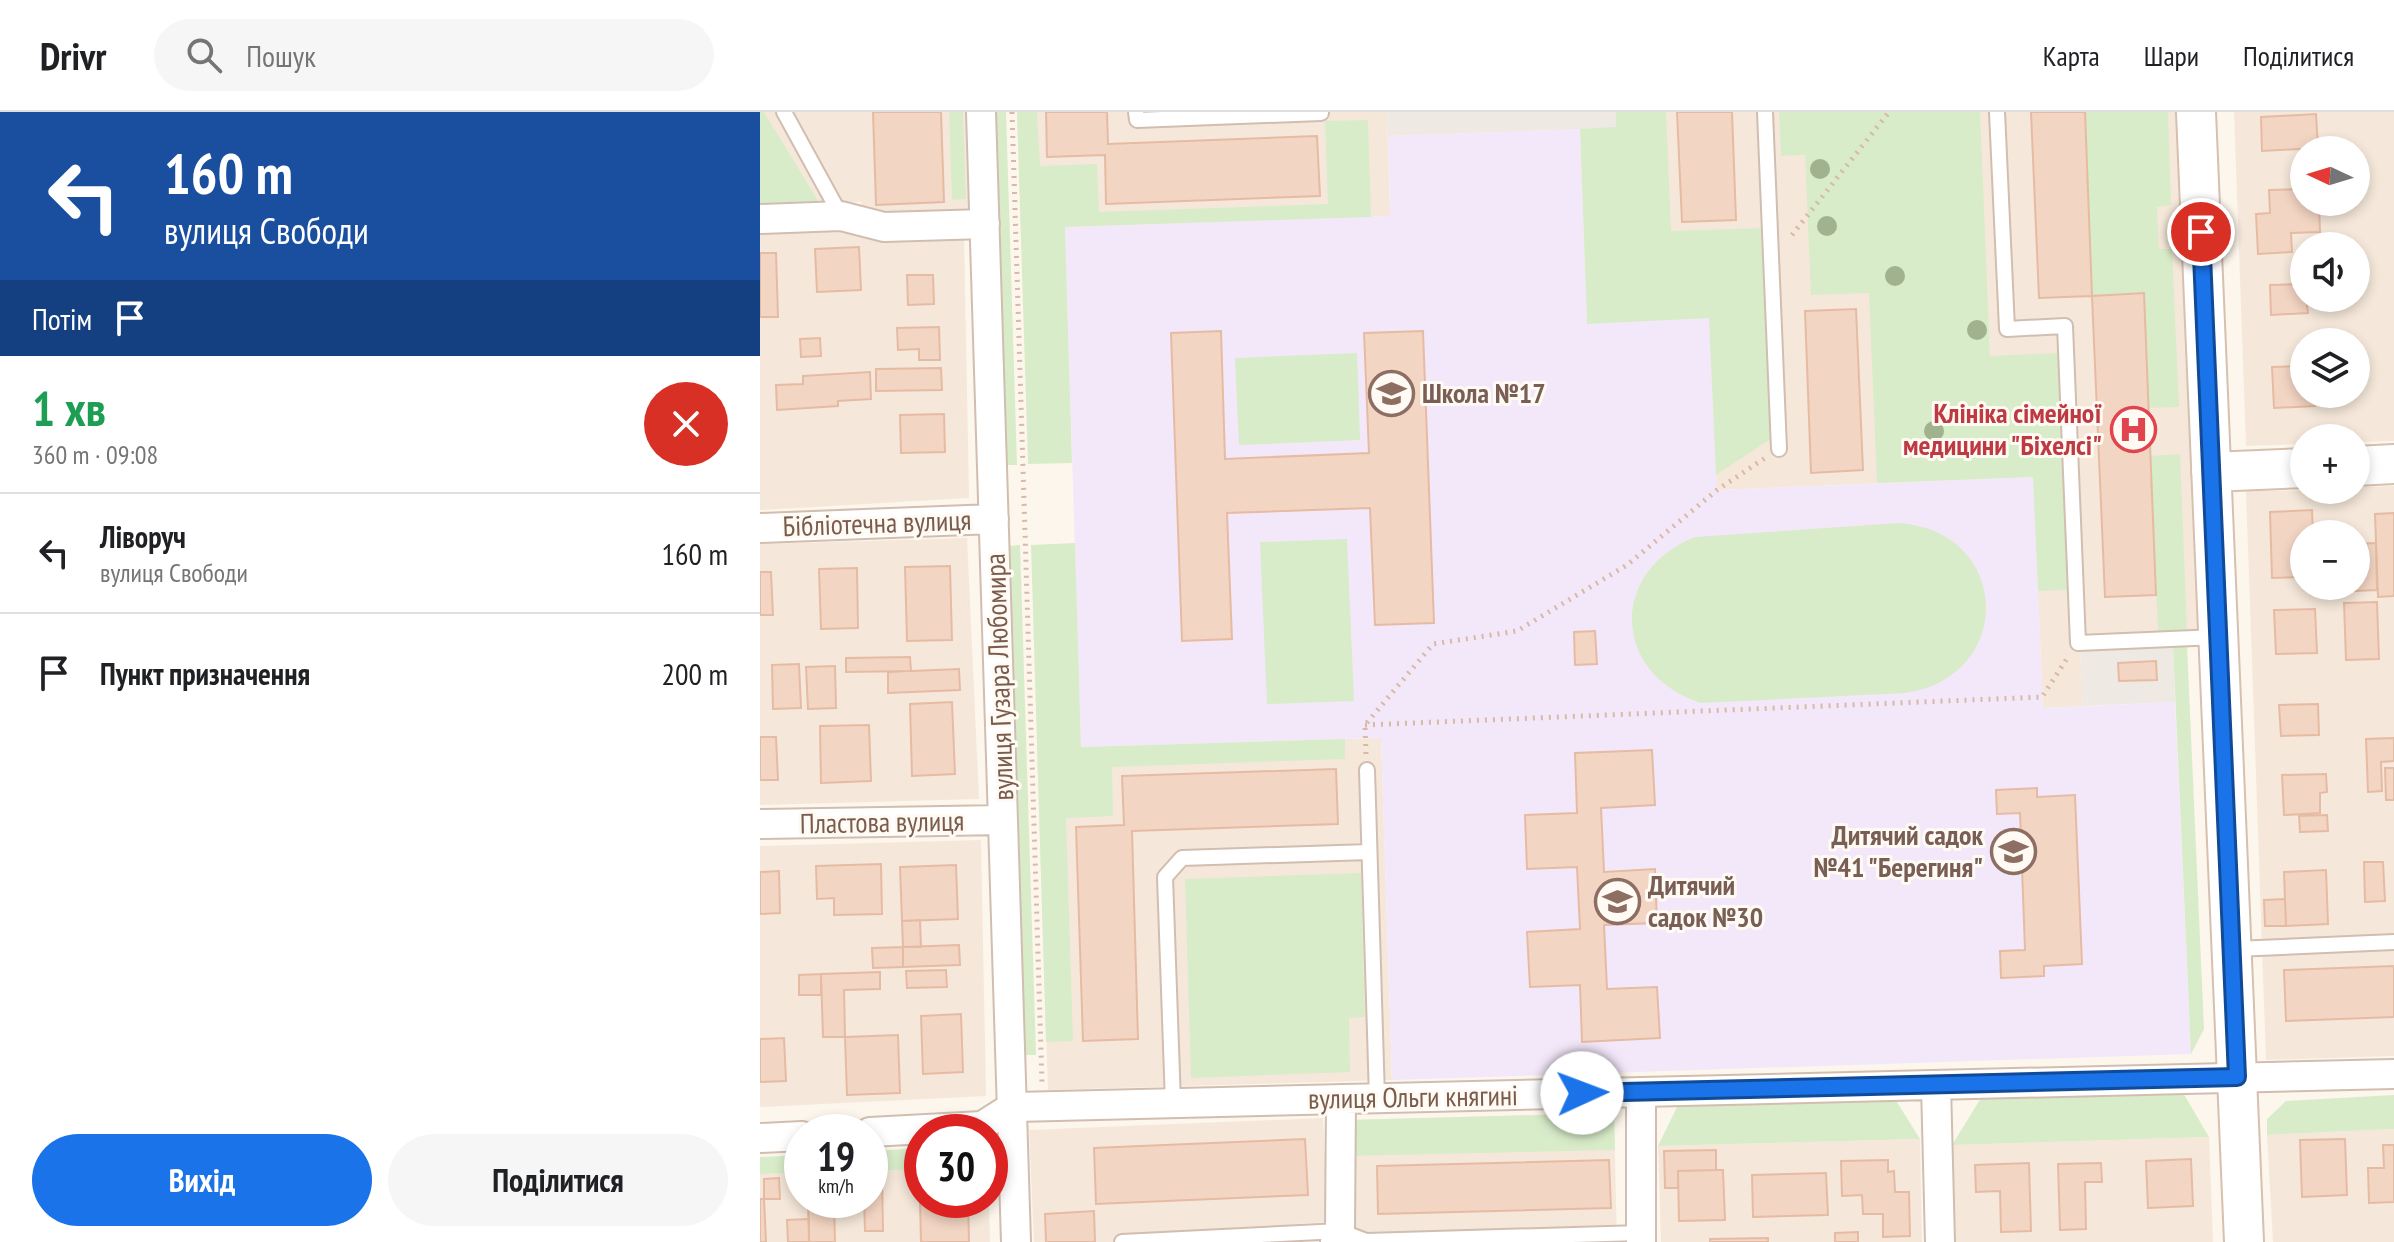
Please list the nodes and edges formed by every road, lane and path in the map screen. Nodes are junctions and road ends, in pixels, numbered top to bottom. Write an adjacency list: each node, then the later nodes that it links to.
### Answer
1 (784, 112): 10 (lane)
2 (981, 112): 12 (street, вулиця Гузара Любомира)
3 (1012, 112): 38 (path)
4 (1136, 112): 9 (lane)
5 (1765, 112): 13 (lane)
6 (1889, 112): 13 (path)
7 (1997, 112): 22 (lane)
8 (2196, 112): 18 (street)
9 (1321, 113)
10 (841, 216): 11 (street); 12 (street)
11 (760, 219)
12 (985, 224): 19 (street, вулиця Гузара Любомира)
13 (1771, 261): 14 (lane)
14 (1779, 449): 23 (path)
15 (2394, 464): 16 (street)
16 (2370, 465)
17 (2290, 469): 18 (street)
18 (2211, 472): 21 (street)
19 (994, 519): 20 (street, Бібліотечна вулиця); 26 (street, вулиця Гузара Любомира)
20 (760, 528)
21 (2218, 637): 22 (lane); 30 (street)
22 (2078, 643): 23 (path)
23 (1365, 725): 24 (path)
24 (1366, 738)
25 (1367, 770): 28 (lane)
26 (1003, 820): 27 (street, Пластова вулиця); 39 (street, вулиця Гузара Любомира)
27 (760, 824)
28 (1369, 852): 35 (lane); 37 (lane)
29 (2394, 942): 30 (lane)
30 (2231, 949): 32 (street)
31 (2394, 1074): 32 (street, вулиця Ольги княгині)
32 (2237, 1077): 33 (street, вулиця Ольги княгині); 48 (street)
33 (1936, 1085): 34 (street, вулиця Ольги княгині); 47 (street)
34 (1641, 1092): 35 (street, вулиця Ольги княгині); 44 (street)
35 (1377, 1098): 36 (street, вулиця Ольги княгині)
36 (1341, 1099): 37 (street, вулиця Ольги княгині); 43 (street)
37 (1173, 1103): 38 (street, вулиця Ольги княгині)
38 (1043, 1106): 39 (street, вулиця Ольги княгині)
39 (1012, 1107): 40 (street, вулиця Ольги княгині); 45 (street, вулиця Гузара Любомира)
40 (888, 1131)
41 (784, 1137): 42 (street)
42 (760, 1138)
43 (1337, 1236): 44 (lane); 46 (lane)
44 (1641, 1238)
45 (1016, 1242)
46 (1122, 1242)
47 (1940, 1242)
48 (2244, 1242)

